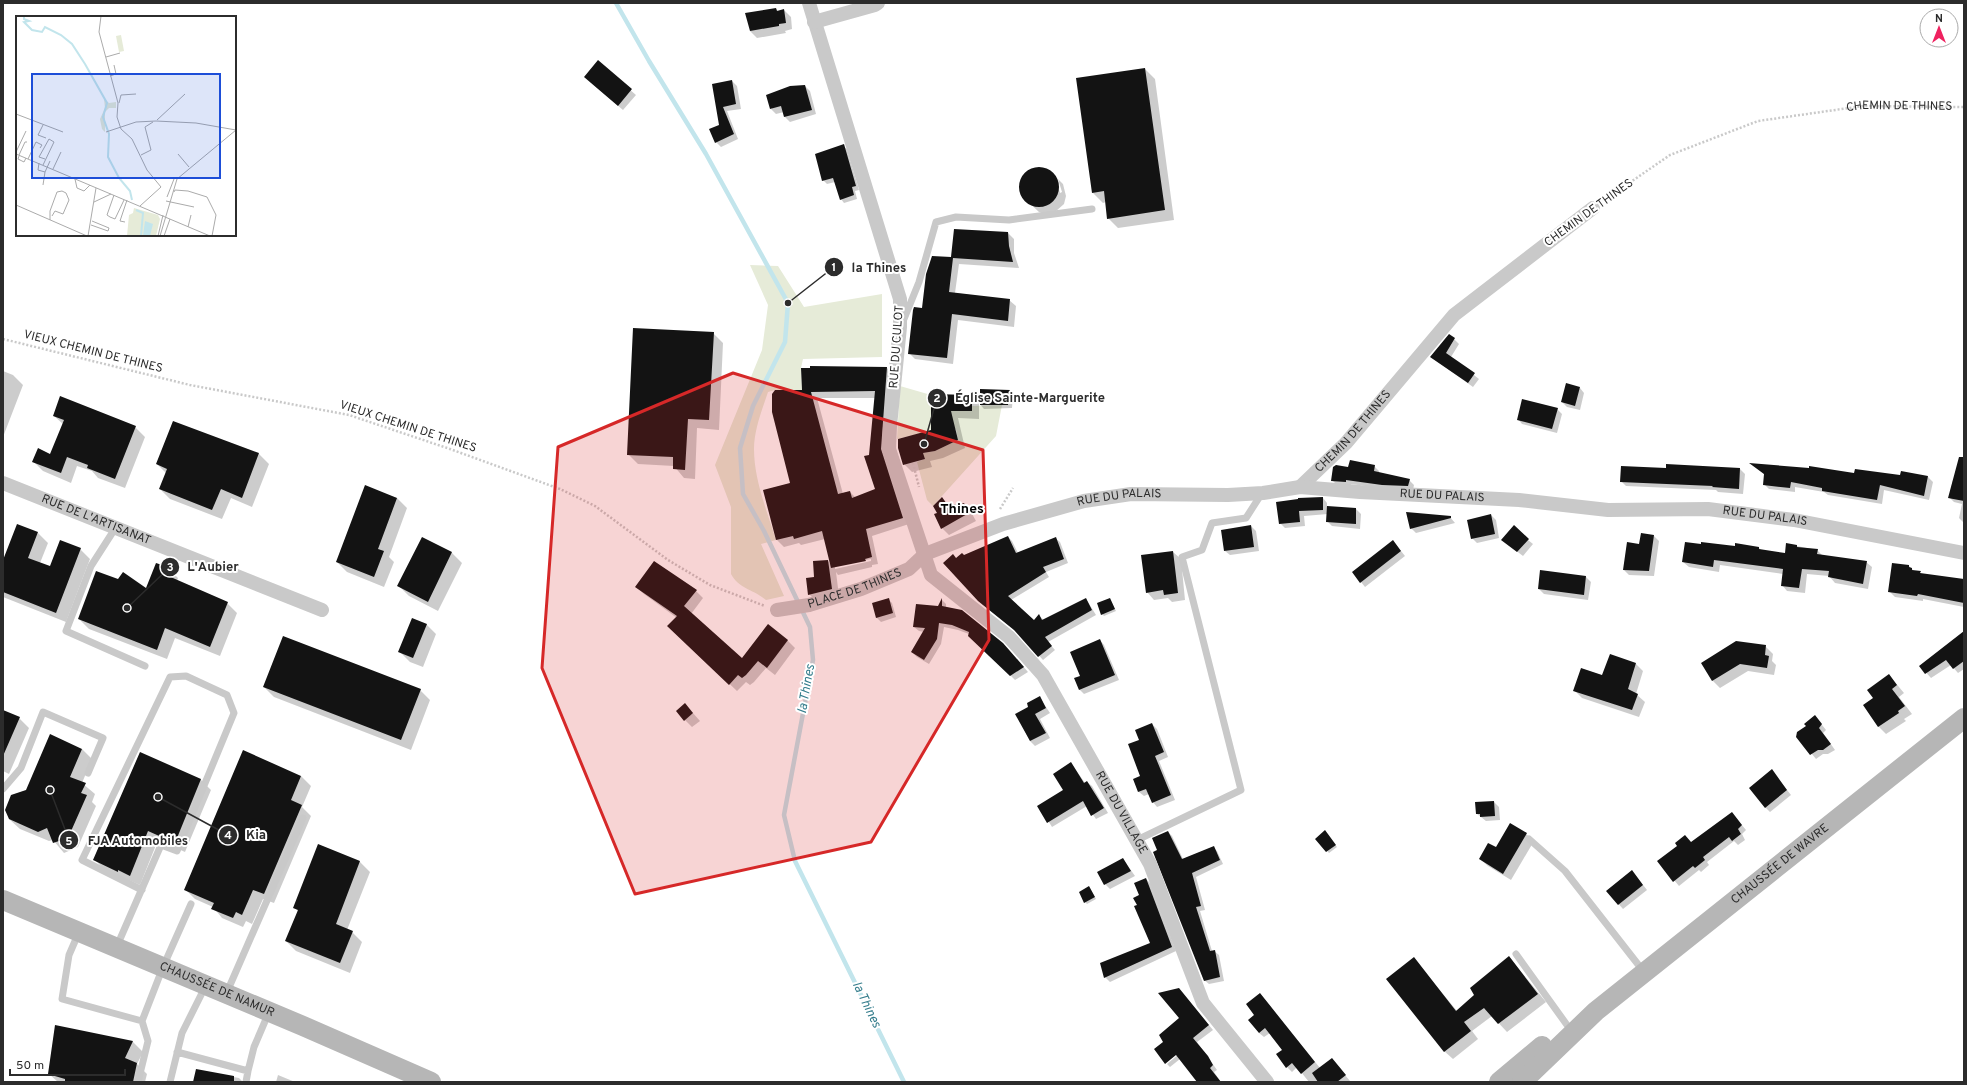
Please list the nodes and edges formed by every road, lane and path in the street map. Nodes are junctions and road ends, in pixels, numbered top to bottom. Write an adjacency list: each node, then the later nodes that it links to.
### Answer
1 (809, 3): 3 (street, RUE DU CULOT)
2 (878, 3): 3 (street)
3 (814, 22): 7 (street, RUE DU CULOT)
4 (1964, 107): 5 (path, CHEMIN DE THINES)
5 (1593, 208): 10 (street, CHEMIN DE THINES)
6 (1092, 209): 7 (lane)
7 (900, 327): 14 (street, RUE DU CULOT)
8 (3, 339): 18 (path, VIEUX CHEMIN DE THINES)
9 (3, 483): 12 (street, RUE DE L'ARTISANAT)
10 (1300, 487): 11 (street, RUE DU PALAIS); 13 (street, RUE DU PALAIS)
11 (1262, 493): 14 (street, RUE DU PALAIS); 25 (lane)
12 (116, 527): 17 (street, RUE DE L'ARTISANAT); 19 (lane)
13 (1964, 553)
14 (925, 554): 15 (street, PLACE DE THINES); 16 (street)
15 (909, 569): 16 (street, RUE DU VILLAGE); 18 (street, PLACE DE THINES)
16 (931, 575): 25 (street, RUE DU VILLAGE)
17 (322, 610)
18 (777, 610)
19 (145, 666)
20 (1964, 718): 33 (main road, CHAUSSÉE DE WAVRE)
21 (88, 773): 22 (lane)
22 (3, 789)
23 (302, 818): 35 (lane)
24 (1529, 839): 33 (lane)
25 (1137, 840): 47 (street, RUE DU VILLAGE)
26 (142, 890): 26 (lane); 30 (lane)
27 (3, 900): 29 (main road, CHAUSSÉE DE NAMUR)
28 (191, 904): 32 (lane)
29 (79, 932): 30 (main road, CHAUSSÉE DE NAMUR); 38 (lane)
30 (116, 948): 32 (main road, CHAUSSÉE DE NAMUR)
31 (1516, 954): 39 (lane)
32 (163, 967): 34 (main road, CHAUSSÉE DE NAMUR); 38 (lane)
33 (1644, 973): 36 (main road, CHAUSSÉE DE WAVRE)
34 (206, 986): 35 (main road, CHAUSSÉE DE NAMUR); 40 (lane)
35 (226, 994): 37 (main road, CHAUSSÉE DE NAMUR)
36 (1596, 1011): 39 (main road); 48 (main road)
37 (269, 1012): 41 (lane); 46 (main road, CHAUSSÉE DE NAMUR)
38 (142, 1021): 43 (lane)
39 (1567, 1025): 42 (main road)
40 (177, 1052): 41 (lane); 44 (lane)
41 (248, 1071): 45 (lane)
42 (1503, 1081)
43 (138, 1082)
44 (170, 1082)
45 (246, 1082)
46 (431, 1082)
47 (1267, 1082)
48 (1522, 1082)

